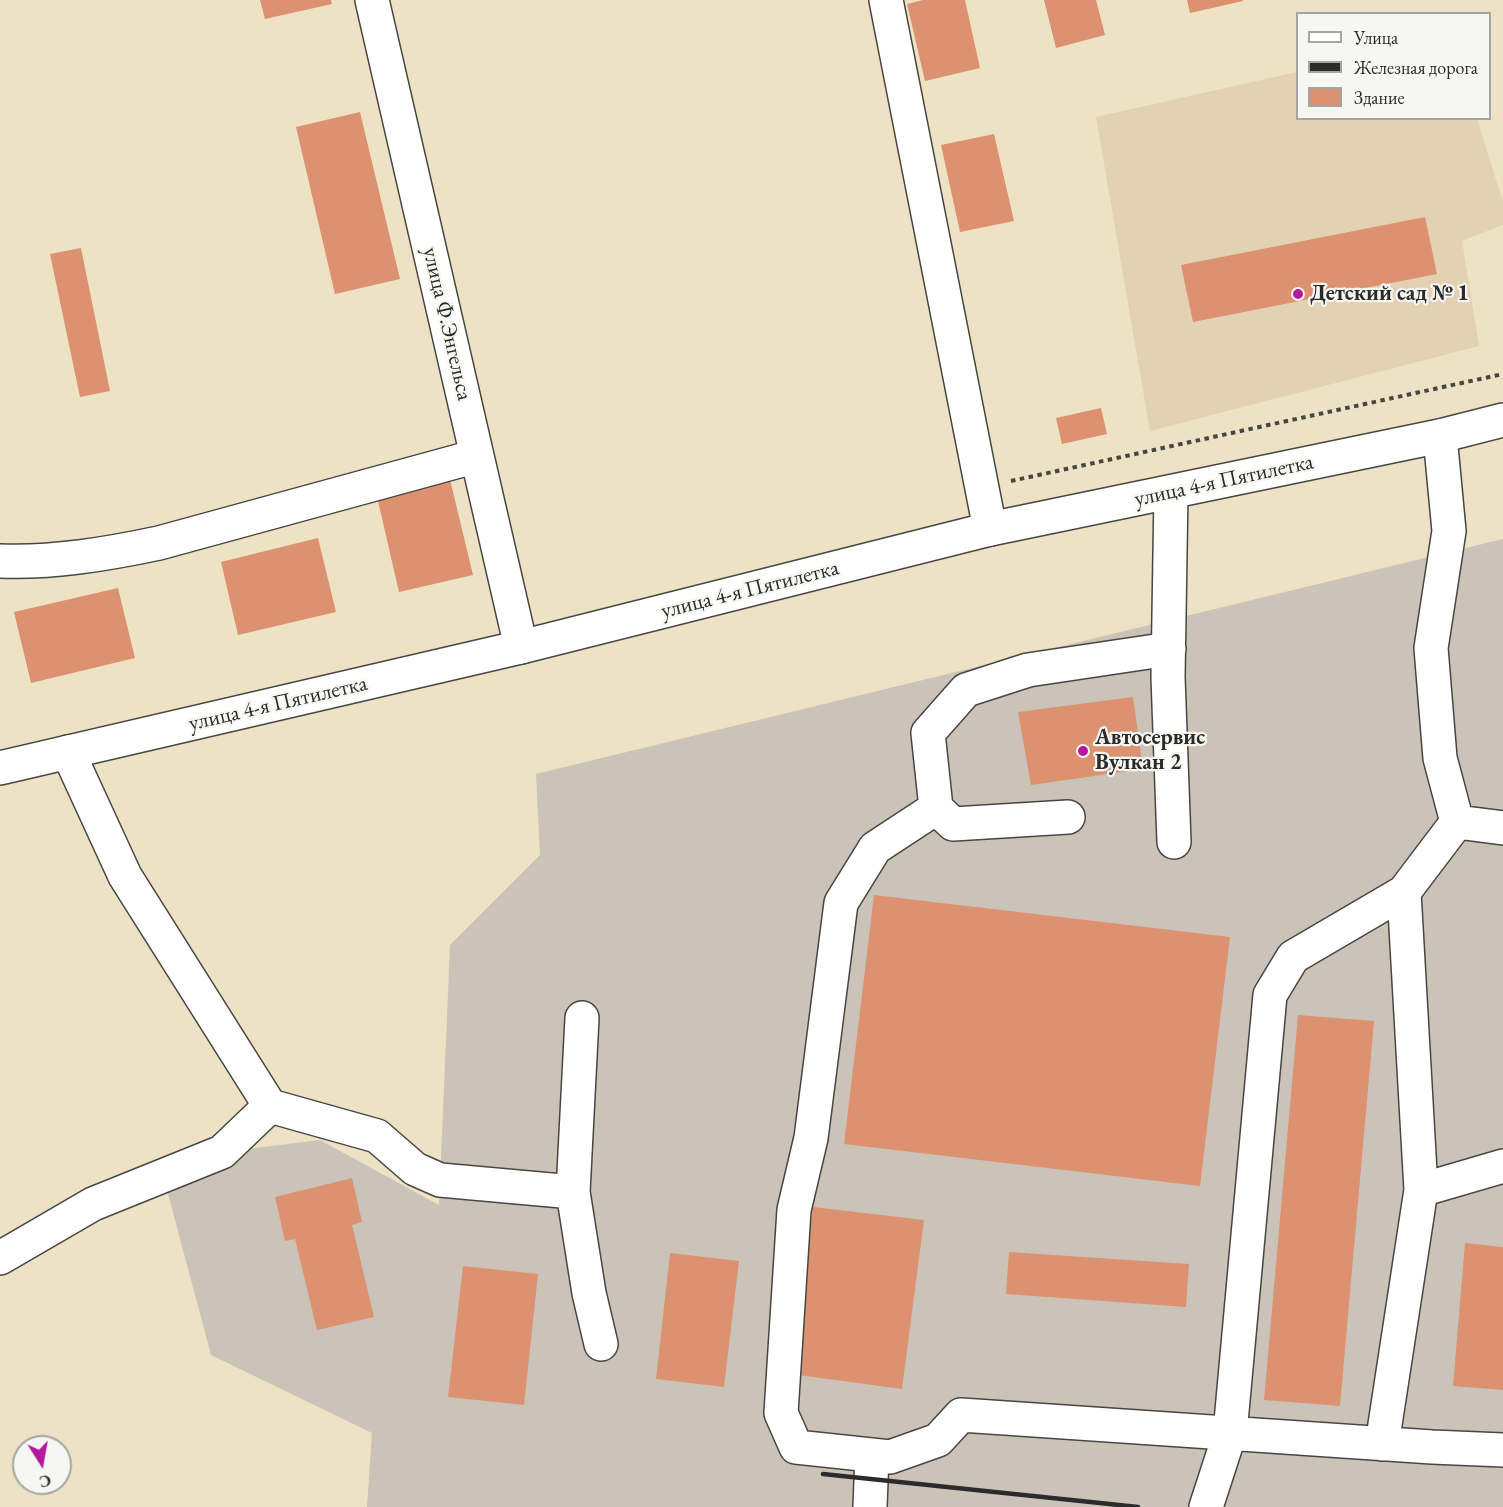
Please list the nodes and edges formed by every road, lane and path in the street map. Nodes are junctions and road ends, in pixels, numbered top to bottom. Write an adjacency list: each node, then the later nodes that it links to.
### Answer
1 (372, 0): 6 (main road, улица Ф.Энгельса)
2 (886, 0): 9 (main road)
3 (1503, 374): 7 (path)
4 (1503, 420): 5 (main road, улица 4-я Пятилетка)
5 (1440, 436): 8 (main road, улица 4-я Пятилетка); 17 (main road)
6 (477, 456): 10 (main road); 11 (main road, улица Ф.Энгельса)
7 (1007, 482)
8 (1171, 492): 9 (main road, улица 4-я Пятилетка); 12 (main road)
9 (990, 529): 11 (main road, улица 4-я Пятилетка)
10 (0, 561)
11 (521, 647): 13 (main road, улица 4-я Пятилетка)
12 (1168, 649): 15 (main road); 19 (main road)
13 (68, 752): 14 (main road, улица 4-я Пятилетка); 22 (main road)
14 (0, 768)
15 (936, 808): 16 (main road); 31 (main road)
16 (1068, 817)
17 (1457, 822): 18 (main road); 20 (main road)
18 (1503, 828)
19 (1174, 842)
20 (1404, 892): 24 (main road); 28 (main road)
21 (582, 1018): 25 (main road)
22 (270, 1106): 25 (main road); 26 (main road)
23 (1503, 1166): 24 (main road)
24 (1421, 1190): 29 (main road)
25 (573, 1192): 27 (main road)
26 (0, 1258)
27 (600, 1344)
28 (1230, 1433): 29 (main road); 31 (main road); 33 (main road)
29 (1382, 1444): 30 (main road)
30 (1503, 1450)
31 (872, 1455): 32 (main road)
32 (870, 1507)
33 (1206, 1507)

